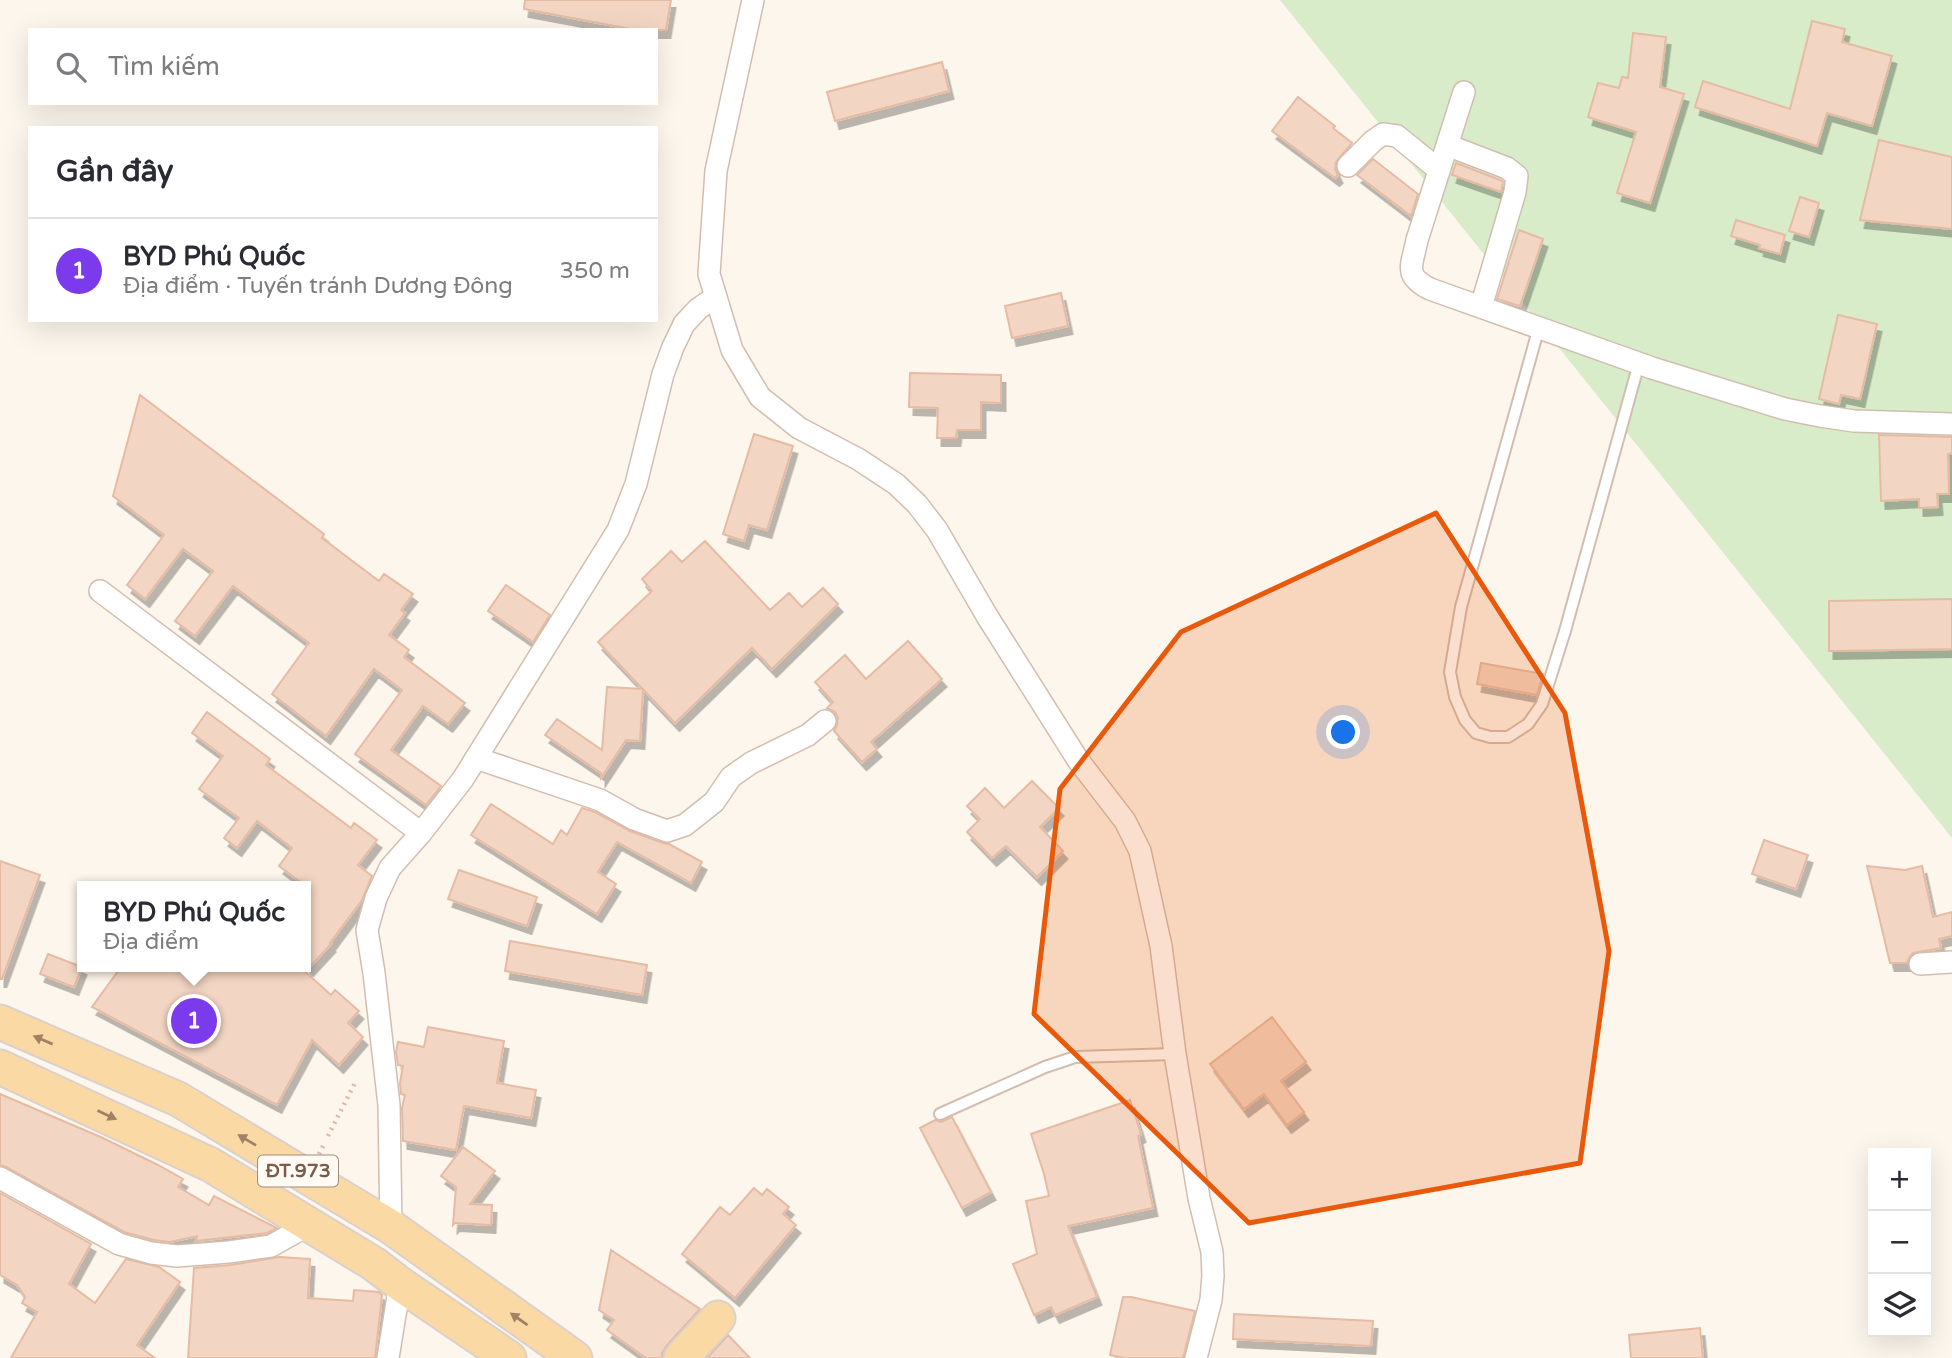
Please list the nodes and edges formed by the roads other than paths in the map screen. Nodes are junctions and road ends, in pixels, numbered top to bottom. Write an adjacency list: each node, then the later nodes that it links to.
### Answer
1 (753, 0): 6 (street)
2 (1464, 92): 3 (street)
3 (1447, 145): 5 (street); 7 (street)
4 (1348, 166): 5 (street)
5 (1439, 170): 7 (street)
6 (715, 297): 13 (street); 18 (street)
7 (1481, 307): 8 (street)
8 (1539, 327): 9 (street); 9 (lane)
9 (1639, 363): 10 (street)
10 (1952, 425)
11 (100, 591): 14 (street)
12 (825, 722): 13 (street)
13 (476, 758): 14 (street)
14 (421, 833): 23 (street)
15 (1952, 962): 16 (street)
16 (1920, 964)
17 (0, 1022): 23 (main road, ĐT.973, one-way to 17)
18 (1175, 1054): 20 (lane); 31 (street)
19 (0, 1067): 22 (main road, ĐT.973, one-way to 22)
20 (940, 1114)
21 (0, 1178): 22 (street)
22 (310, 1224): 24 (main road, ĐT.973)
23 (391, 1227): 24 (main road); 29 (main road, ĐT.973, one-way to 23)
24 (374, 1264): 25 (main road, ĐT.973)
25 (400, 1284): 27 (street); 28 (main road, ĐT.973)
26 (718, 1318): 30 (main road)
27 (388, 1358)
28 (509, 1358)
29 (575, 1358)
30 (681, 1358)
31 (1196, 1358)

